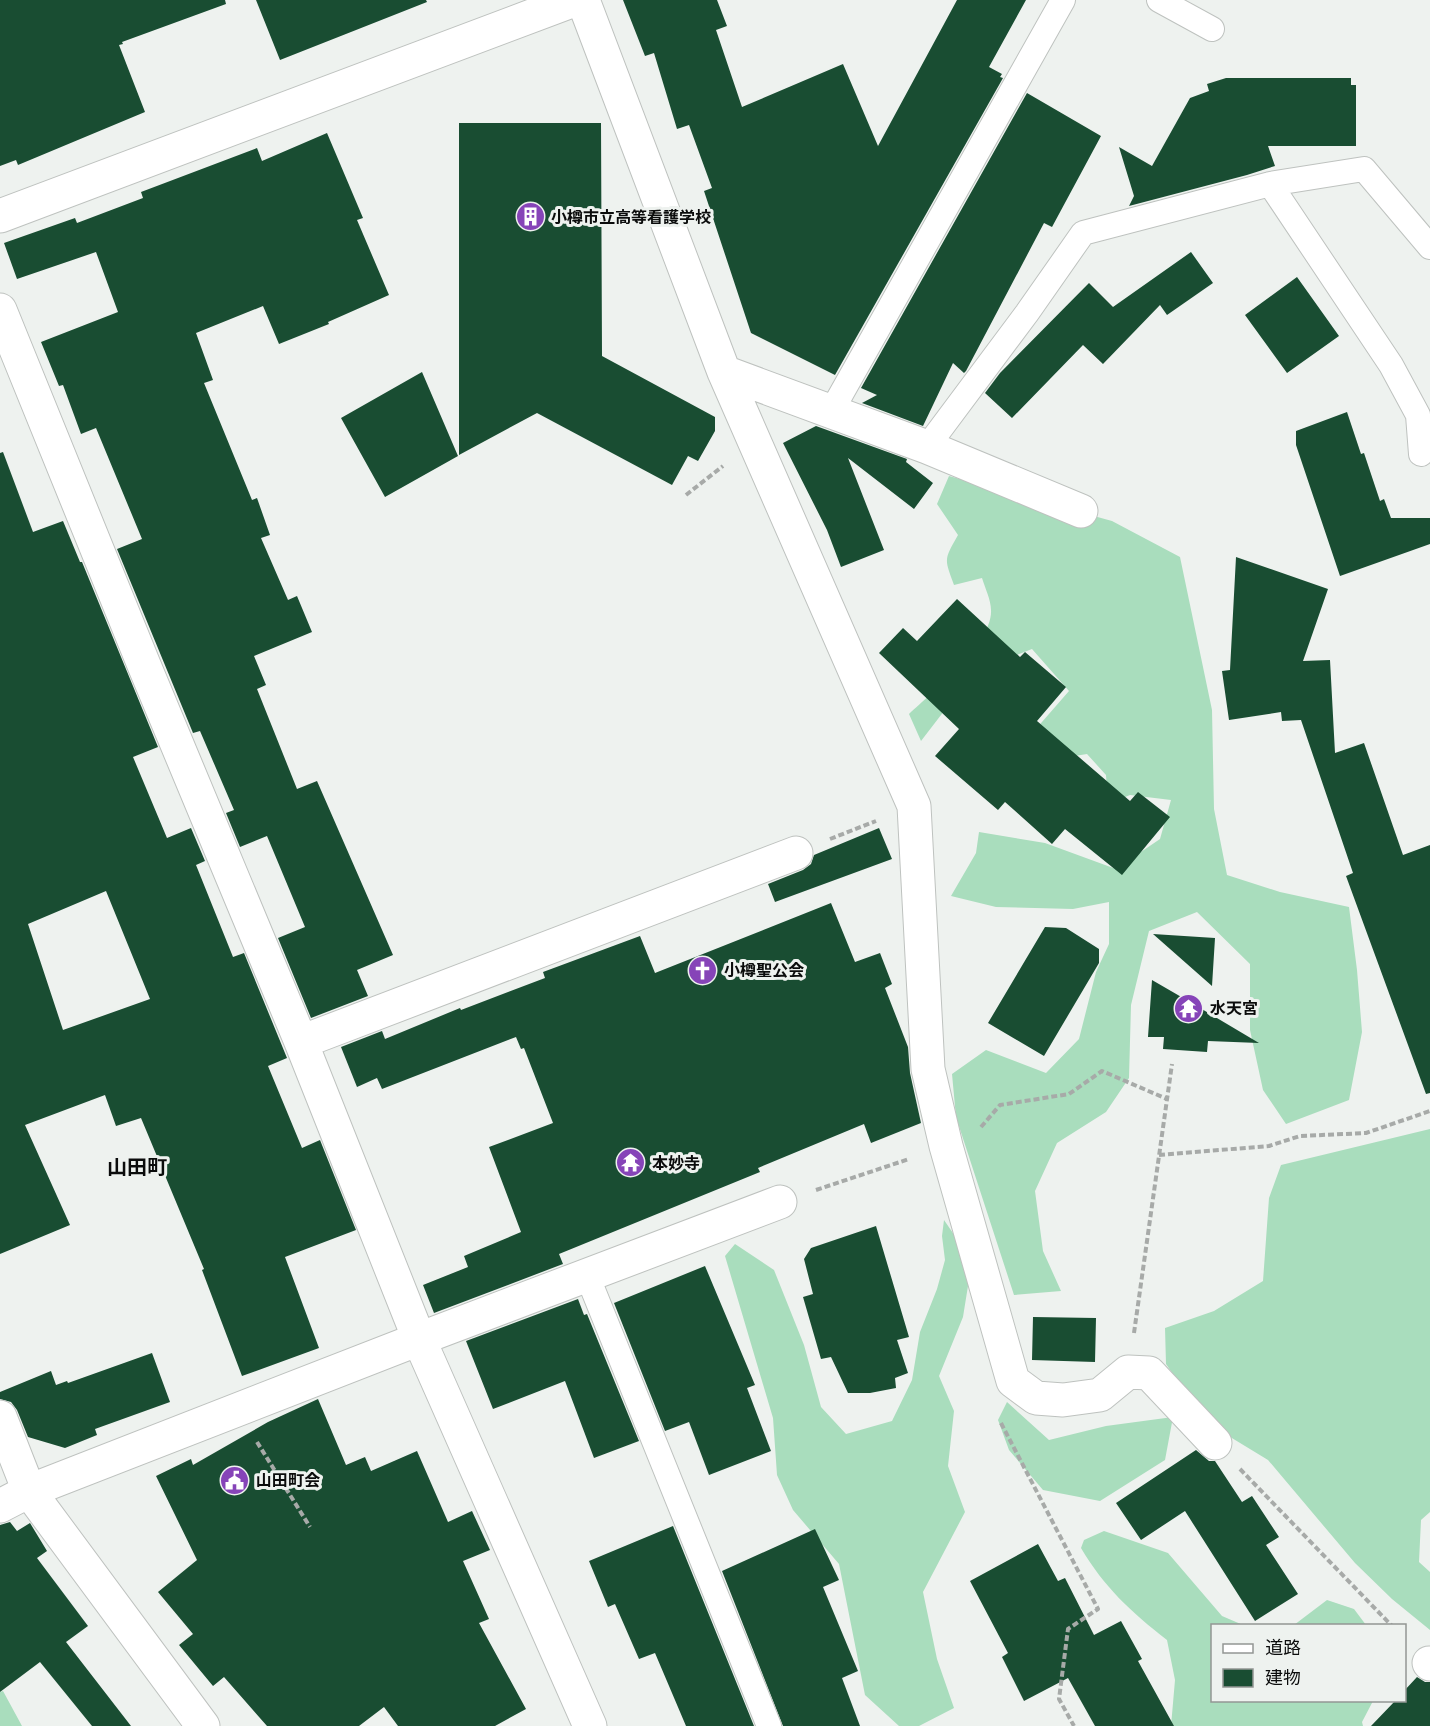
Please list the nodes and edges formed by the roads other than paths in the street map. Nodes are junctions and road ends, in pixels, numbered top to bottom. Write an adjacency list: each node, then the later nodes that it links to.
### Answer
1 (574, 0): 7 (street)
2 (582, 0): 10 (street)
3 (1063, 0): 11 (lane)
4 (1159, 0): 5 (lane)
5 (1212, 29)
6 (1270, 184): 8 (lane); 12 (lane); 13 (lane)
7 (0, 216)
8 (1430, 247)
9 (0, 310): 16 (street)
10 (724, 372): 11 (street); 21 (street)
11 (831, 412): 12 (street)
12 (927, 447): 14 (street)
13 (1421, 454)
14 (1081, 511)
15 (796, 853): 16 (street)
16 (301, 1042): 19 (street)
17 (780, 1202): 18 (street)
18 (587, 1275): 19 (street); 26 (lane)
19 (419, 1339): 22 (street); 25 (street)
20 (0, 1417): 22 (street)
21 (1215, 1443)
22 (29, 1491): 23 (street); 24 (street)
23 (0, 1506)
24 (203, 1726)
25 (590, 1726)
26 (769, 1726)

